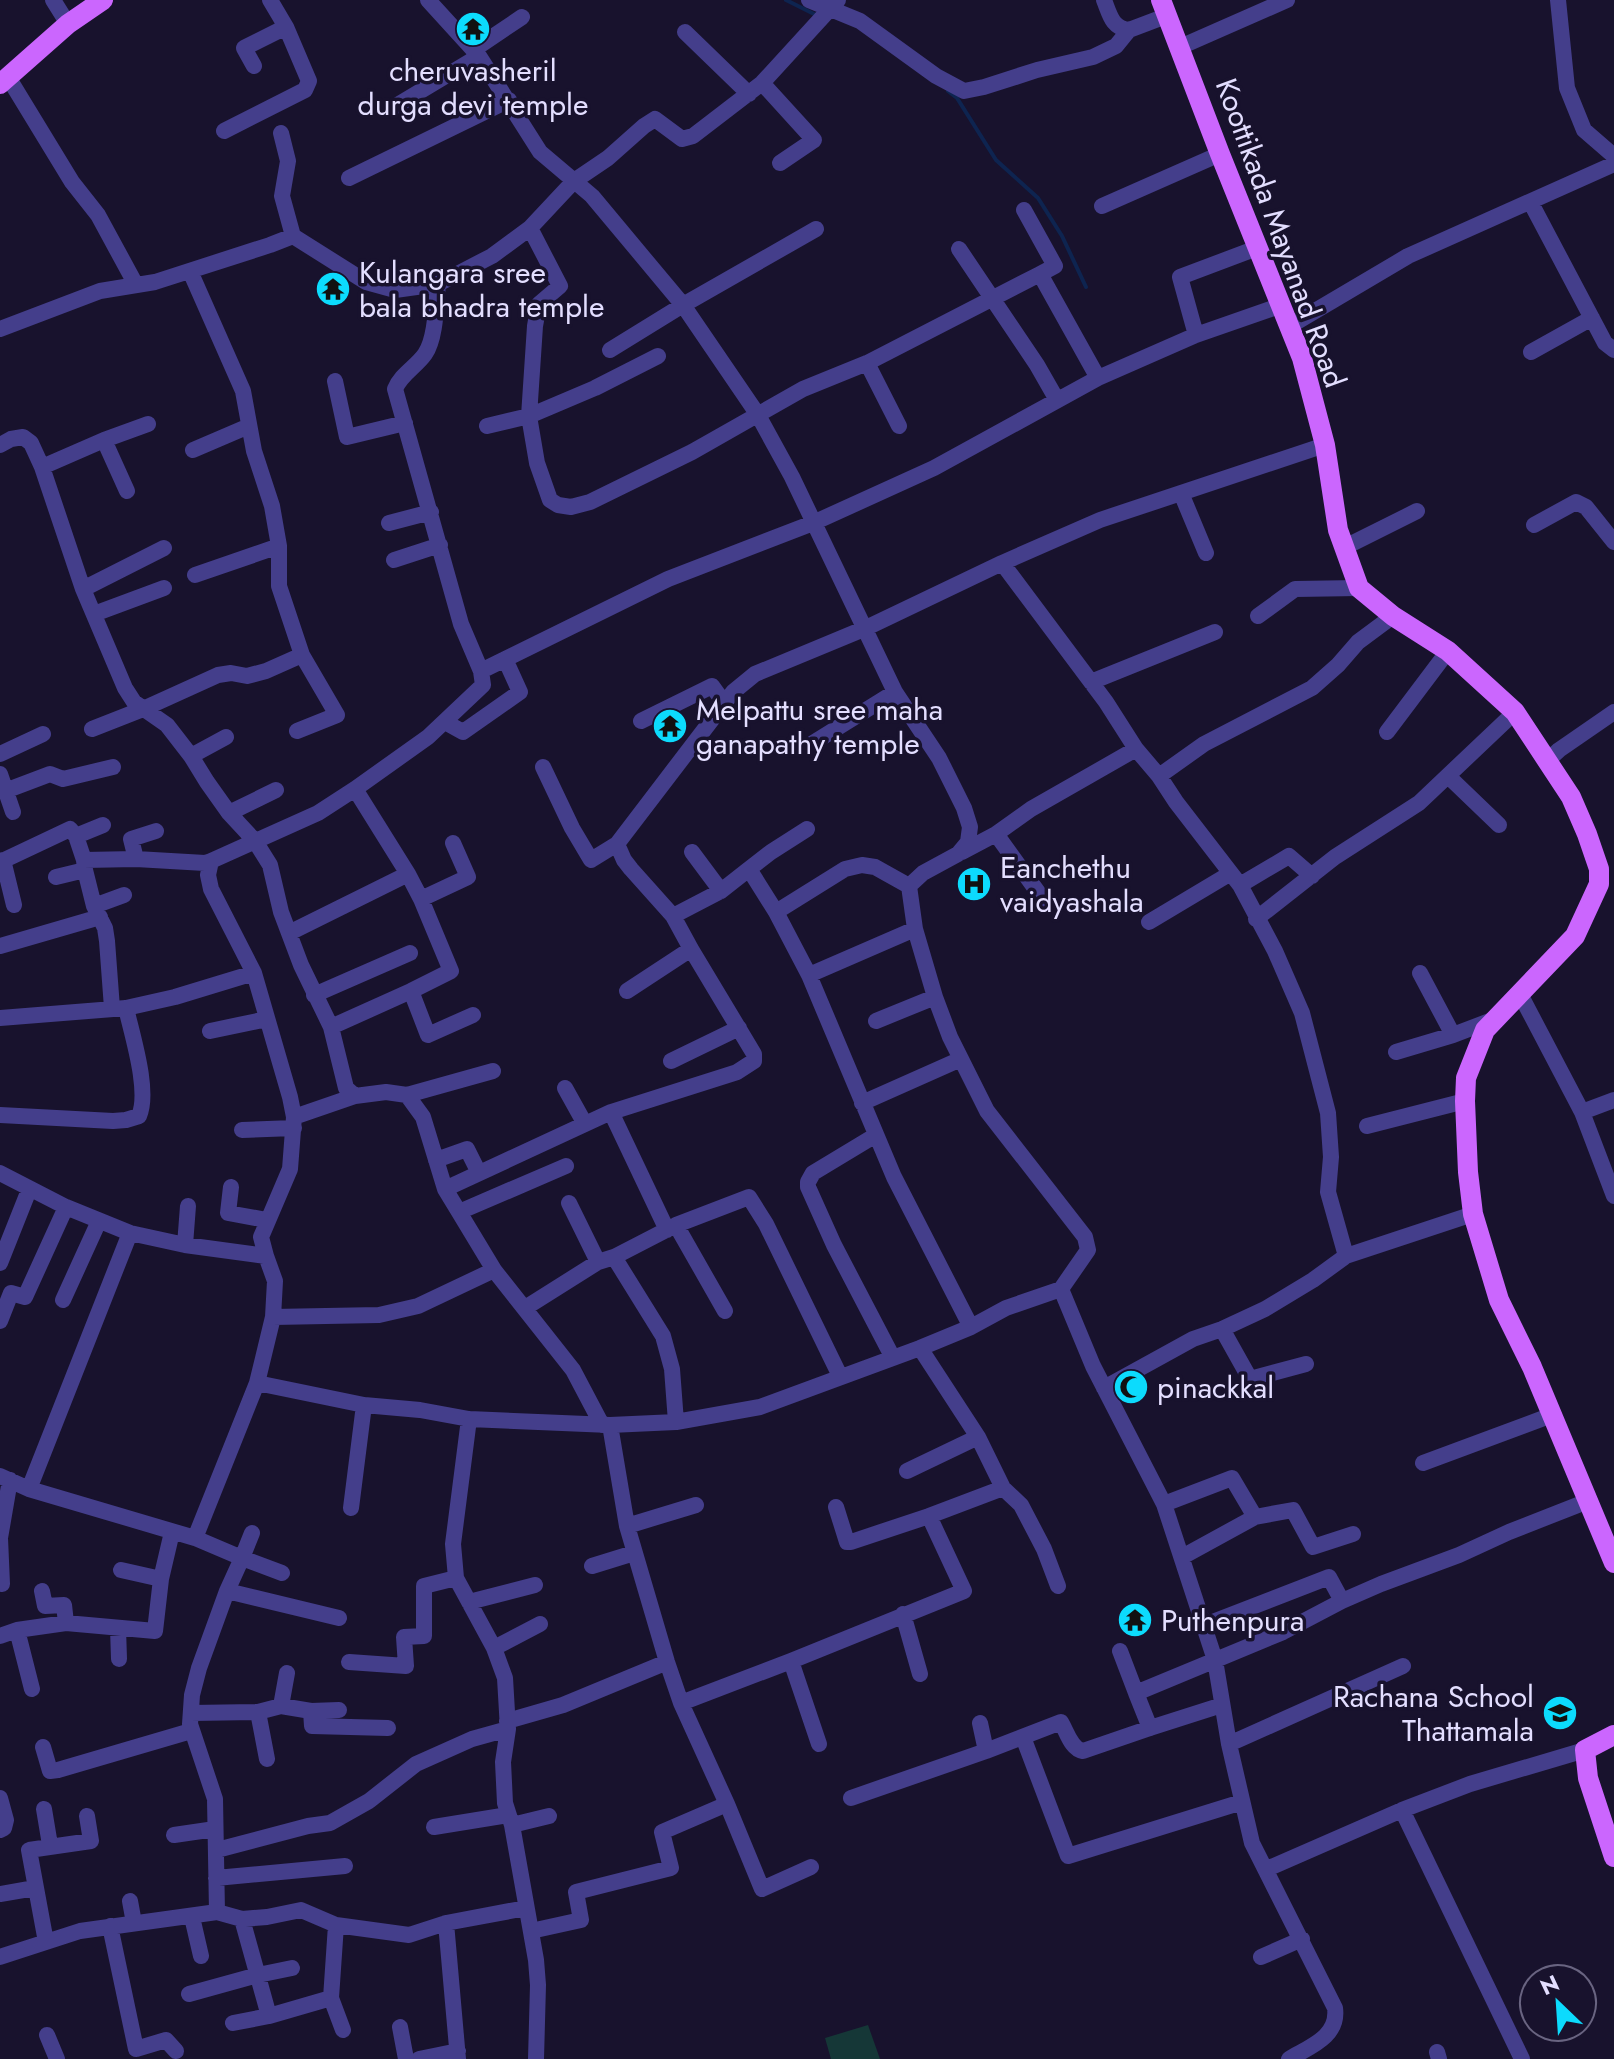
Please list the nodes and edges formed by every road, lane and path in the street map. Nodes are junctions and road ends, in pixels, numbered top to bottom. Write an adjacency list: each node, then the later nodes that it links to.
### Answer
1 (53, 0): 12 (street)
2 (103, 0): 12 (main road)
3 (270, 0): 13 (street)
4 (428, 0): 17 (street)
5 (809, 0): 9 (street)
6 (1104, 0): 14 (street)
7 (1287, 0): 16 (street)
8 (1558, 0): 26 (street)
9 (834, 4): 14 (street); 20 (street)
10 (1164, 8): 14 (street); 16 (main road, Koottikada Mayanad Road)
11 (522, 17): 17 (street)
12 (68, 24): 19 (main road)
13 (286, 27): 18 (street); 23 (street)
14 (1129, 30)
15 (685, 32): 20 (street)
16 (1180, 47): 25 (main road, Koottikada Mayanad Road)
17 (476, 53): 21 (street); 22 (street)
18 (254, 66)
19 (4, 81): 42 (street)
20 (755, 88): 27 (street); 30 (street)
21 (509, 100): 29 (street); 30 (street)
22 (394, 107)
23 (224, 131)
24 (281, 133): 36 (street)
25 (1220, 154): 32 (street); 37 (main road, Koottikada Mayanad Road)
26 (1614, 156)
27 (780, 163)
28 (1614, 164): 31 (street)
29 (349, 178)
30 (574, 181): 34 (street); 44 (street)
31 (1531, 203): 46 (street); 47 (street)
32 (1102, 206)
33 (1024, 210): 40 (street)
34 (530, 228): 41 (street); 59 (street)
35 (816, 229): 44 (street)
36 (293, 236): 39 (street); 41 (street)
37 (1257, 248): 45 (main road, Koottikada Mayanad Road); 49 (street)
38 (959, 249): 43 (street)
39 (190, 271): 42 (street); 62 (street)
40 (1040, 274): 43 (street); 55 (street)
41 (438, 284): 60 (street)
42 (136, 285): 48 (street)
43 (994, 298): 54 (street); 57 (street)
44 (683, 305): 50 (street); 58 (street)
45 (1282, 305): 47 (main road, Koottikada Mayanad Road); 49 (street)
46 (1592, 318): 51 (street); 52 (street)
47 (1288, 327): 67 (main road, Koottikada Mayanad Road)
48 (0, 329)
49 (1196, 335): 55 (street)
50 (610, 350)
51 (1614, 350)
52 (1531, 352)
53 (658, 356): 59 (street)
54 (867, 363): 58 (street); 64 (street)
55 (1098, 378): 57 (street)
56 (335, 381): 60 (street)
57 (1057, 400): 75 (street)
58 (758, 415): 59 (street); 75 (street)
59 (529, 416): 63 (street)
60 (405, 423): 73 (street)
61 (148, 424): 65 (street)
62 (249, 426): 68 (street); 79 (street)
63 (487, 426)
64 (899, 426)
65 (104, 440): 69 (street); 70 (street)
66 (0, 445): 69 (street)
67 (1325, 445): 71 (street); 80 (main road, Koottikada Mayanad Road)
68 (193, 450)
69 (42, 467): 88 (street)
70 (127, 491)
71 (1181, 493): 82 (street); 84 (street)
72 (1417, 511): 80 (street)
73 (431, 512): 74 (street); 78 (street)
74 (389, 523)
75 (813, 523): 92 (street); 96 (street)
76 (1534, 525): 77 (street)
77 (1614, 542)
78 (440, 545): 83 (street); 97 (street)
79 (279, 546): 85 (street); 95 (street)
80 (1345, 547): 87 (main road, Koottikada Mayanad Road)
81 (164, 548): 88 (street)
82 (1206, 553)
83 (394, 560)
84 (1002, 563): 92 (street); 98 (street)
85 (195, 575)
86 (164, 588): 89 (street)
87 (1359, 588): 90 (street); 91 (main road)
88 (83, 589): 89 (street)
89 (94, 614): 101 (street)
90 (1258, 616)
91 (1393, 616): 94 (main road); 119 (street)
92 (866, 628): 99 (street); 100 (street)
93 (1215, 632): 98 (street)
94 (1448, 651): 102 (main road); 108 (street)
95 (302, 655): 101 (street); 107 (street)
96 (505, 659): 97 (street); 105 (street)
97 (481, 671): 105 (street)
98 (1091, 682): 112 (street)
99 (895, 692): 111 (street); 136 (street)
100 (725, 704): 104 (street); 134 (street)
101 (143, 709): 106 (street); 114 (street)
102 (1515, 712): 115 (main road); 120 (street)
103 (1614, 712): 115 (street)
104 (641, 721)
105 (445, 722): 121 (street)
106 (92, 729)
107 (297, 731)
108 (1387, 732)
109 (43, 734): 113 (street)
110 (226, 737): 114 (street)
111 (813, 743)
112 (1136, 749): 119 (street); 130 (street)
113 (0, 754)
114 (191, 756): 125 (street)
115 (1546, 762): 145 (main road)
116 (113, 767): 123 (street)
117 (543, 767): 134 (street)
118 (0, 774): 123 (street)
119 (1159, 776): 146 (street)
120 (1448, 776): 127 (street); 143 (street)
121 (355, 789): 132 (street); 142 (street)
122 (276, 790): 125 (street)
123 (5, 791): 124 (street)
124 (13, 812)
125 (229, 813): 132 (street)
126 (103, 825): 131 (street)
127 (1499, 825)
128 (807, 829): 141 (street)
129 (156, 831): 137 (street)
130 (996, 834): 136 (street); 151 (street)
131 (76, 836): 138 (street); 140 (street)
132 (255, 841): 139 (street); 159 (street)
133 (453, 843): 150 (street)
134 (617, 844): 155 (street)
135 (692, 852): 148 (street)
136 (958, 854): 147 (street)
137 (136, 859): 139 (street); 140 (street)
138 (1, 861): 152 (street)
139 (211, 861): 163 (street)
140 (85, 865): 144 (street); 153 (street)
141 (749, 869): 148 (street); 154 (street)
142 (408, 874): 150 (street); 159 (street)
143 (1312, 876): 146 (street); 156 (street)
144 (56, 877)
145 (1606, 878): 168 (main road)
146 (1236, 879): 156 (street); 157 (street)
147 (909, 886): 154 (street); 158 (street)
148 (721, 891): 155 (street)
149 (124, 895): 153 (street)
150 (421, 899): 166 (street)
151 (1045, 902)
152 (14, 905)
153 (97, 912): 160 (street); 171 (street)
154 (776, 912): 165 (street)
155 (673, 916): 161 (street)
156 (1256, 919): 218 (street)
157 (1149, 922)
158 (915, 929): 165 (street); 170 (street)
159 (289, 933): 169 (street)
160 (0, 946)
161 (691, 949): 167 (street); 178 (street)
162 (410, 953): 169 (street)
163 (254, 973): 171 (street); 174 (street)
164 (1420, 973): 180 (street)
165 (809, 975): 190 (street)
166 (411, 991): 172 (street); 177 (street)
167 (627, 991)
168 (1520, 994): 175 (main road); 192 (street)
169 (314, 995): 177 (street)
170 (935, 997): 176 (street); 182 (street)
171 (119, 1008): 173 (street); 193 (street)
172 (473, 1015)
173 (0, 1018)
174 (267, 1019): 179 (street); 194 (street)
175 (1497, 1019): 180 (street); 189 (main road)
176 (876, 1021)
177 (331, 1027): 187 (street)
178 (739, 1028): 183 (street); 191 (street)
179 (210, 1031)
180 (1453, 1035): 181 (street)
181 (1396, 1052)
182 (961, 1059): 190 (street); 222 (street)
183 (671, 1061)
184 (493, 1071): 186 (street)
185 (565, 1088): 195 (street)
186 (407, 1095): 187 (street); 199 (street)
187 (355, 1096): 194 (street)
188 (1614, 1100): 192 (street)
189 (1465, 1101): 196 (street); 211 (main road)
190 (862, 1103): 198 (street)
191 (611, 1112): 195 (street); 214 (street)
192 (1582, 1112): 206 (street)
193 (0, 1115)
194 (294, 1122): 197 (street); 212 (street)
195 (585, 1124): 202 (street)
196 (1367, 1126)
197 (242, 1130)
198 (876, 1135): 228 (street); 231 (street)
199 (436, 1160): 202 (street); 204 (street)
200 (566, 1166): 210 (street)
201 (0, 1173): 205 (street)
202 (479, 1173): 204 (street)
203 (231, 1187): 212 (street)
204 (445, 1189): 210 (street)
205 (29, 1190): 209 (street); 220 (street)
206 (1614, 1196)
207 (569, 1203): 219 (street)
208 (188, 1206): 216 (street)
209 (66, 1207): 213 (street); 227 (street)
210 (459, 1212): 221 (street)
211 (1473, 1214): 218 (street); 237 (main road)
212 (267, 1220): 217 (street)
213 (99, 1221): 215 (street); 223 (street)
214 (672, 1228): 219 (street); 225 (street); 233 (street)
215 (130, 1233): 216 (street); 246 (street)
216 (185, 1245): 217 (street)
217 (266, 1256): 226 (street)
218 (1346, 1256): 229 (street)
219 (606, 1260): 224 (street); 239 (street)
220 (0, 1263)
221 (494, 1270): 224 (street); 226 (street)
222 (1061, 1289): 228 (street); 235 (street)
223 (63, 1300)
224 (525, 1308): 240 (street)
225 (725, 1311)
226 (273, 1317): 234 (street)
227 (0, 1321)
228 (971, 1327): 230 (street)
229 (1222, 1329): 232 (street); 235 (street)
230 (920, 1348): 231 (street); 241 (street)
231 (893, 1358): 233 (street)
232 (1306, 1364)
233 (840, 1376): 239 (street)
234 (257, 1383): 236 (street); 258 (street)
235 (1104, 1388): 248 (street)
236 (364, 1405): 238 (street); 251 (street)
237 (1552, 1415): 242 (street); 247 (main road)
238 (469, 1419): 240 (street); 266 (street)
239 (676, 1422): 240 (street)
240 (606, 1425): 254 (street)
241 (978, 1437): 243 (street); 245 (street)
242 (1423, 1463)
243 (907, 1471)
244 (5, 1478): 246 (street); 268 (street)
245 (1003, 1488): 252 (street); 270 (street)
246 (29, 1489): 255 (street)
247 (1588, 1501): 262 (main road); 273 (street)
248 (1164, 1504): 253 (street); 260 (street)
249 (696, 1505): 254 (street)
250 (836, 1507): 252 (street)
251 (351, 1508)
252 (929, 1516): 275 (street)
253 (1255, 1517): 257 (street); 260 (street)
254 (627, 1526): 259 (street)
255 (172, 1532): 258 (street); 267 (street)
256 (252, 1533): 261 (street)
257 (1353, 1534)
258 (195, 1538): 261 (street)
259 (634, 1553): 263 (street); 289 (street)
260 (1182, 1557): 279 (street)
261 (242, 1558): 265 (street); 272 (street)
262 (1614, 1563)
263 (592, 1566)
264 (121, 1570): 267 (street)
265 (282, 1573)
266 (456, 1578): 274 (street); 288 (street)
267 (161, 1579): 280 (street)
268 (2, 1584)
269 (535, 1585): 274 (street)
270 (1058, 1586)
271 (42, 1591): 277 (street)
272 (227, 1591): 276 (street); 301 (street)
273 (1342, 1601): 279 (street); 286 (street)
274 (469, 1602): 283 (street)
275 (903, 1614): 287 (street); 292 (street)
276 (339, 1618)
277 (66, 1623): 280 (street); 281 (street)
278 (540, 1624): 283 (street)
279 (1205, 1625): 286 (street)
280 (118, 1628): 285 (street)
281 (17, 1630): 282 (street); 293 (street)
282 (0, 1636)
283 (494, 1648): 303 (street)
284 (1120, 1651): 294 (street)
285 (119, 1659)
286 (1215, 1660): 294 (street); 296 (street)
287 (791, 1661): 295 (street); 309 (street)
288 (349, 1662)
289 (667, 1662): 295 (street); 303 (street)
290 (1403, 1666): 310 (street)
291 (287, 1673): 297 (street)
292 (920, 1674)
293 (32, 1689)
294 (1136, 1693): 305 (street)
295 (681, 1703): 318 (street)
296 (1222, 1705): 305 (street); 310 (street)
297 (281, 1706): 299 (street); 300 (street)
298 (339, 1710): 299 (street)
299 (311, 1711): 304 (street)
300 (258, 1712): 301 (street); 314 (street)
301 (191, 1713): 306 (street)
302 (980, 1723): 313 (street)
303 (508, 1725): 323 (street); 329 (street)
304 (388, 1728)
305 (1150, 1728): 308 (street)
306 (191, 1731): 311 (street); 325 (street)
307 (1614, 1735): 312 (main road)
308 (1023, 1737): 313 (street); 317 (street)
309 (819, 1744)
310 (1229, 1744): 317 (street)
311 (43, 1747)
312 (1585, 1750): 320 (street); 330 (main road)
313 (986, 1751): 316 (street)
314 (267, 1759)
315 (0, 1798): 326 (street)
316 (851, 1798)
317 (1242, 1802): 333 (street)
318 (727, 1804): 332 (street); 346 (street)
319 (44, 1809): 328 (street)
320 (1402, 1810): 333 (street); 368 (street)
321 (87, 1816): 328 (street)
322 (549, 1816): 323 (street)
323 (510, 1820): 324 (street); 338 (street)
324 (434, 1827)
325 (215, 1829): 327 (street); 329 (street)
326 (0, 1830)
327 (174, 1835)
328 (50, 1845): 335 (street)
329 (217, 1850): 334 (street)
330 (1614, 1857)
331 (345, 1866): 334 (street)
332 (811, 1867)
333 (1267, 1869): 347 (street)
334 (216, 1878): 339 (street)
335 (35, 1888): 336 (street); 348 (street)
336 (0, 1894)
337 (130, 1901): 342 (street)
338 (526, 1908): 343 (street); 346 (street)
339 (217, 1912): 340 (street); 341 (street)
340 (192, 1917): 342 (street); 349 (street)
341 (242, 1919): 344 (street); 353 (street)
342 (134, 1923): 345 (street)
343 (446, 1923): 344 (street); 362 (street)
344 (336, 1925): 355 (street)
345 (110, 1926): 348 (street); 361 (street)
346 (531, 1931): 366 (street)
347 (1302, 1939): 351 (street); 367 (street)
348 (46, 1942): 350 (street)
349 (201, 1956)
350 (0, 1957)
351 (1261, 1957)
352 (292, 1968): 353 (street)
353 (258, 1975): 354 (street); 356 (street)
354 (189, 1994)
355 (331, 1998): 356 (street); 359 (street)
356 (269, 2016): 357 (street)
357 (233, 2023)
358 (400, 2027): 364 (street)
359 (343, 2030)
360 (47, 2035): 363 (street)
361 (176, 2051)
362 (458, 2055): 365 (street)
363 (57, 2059)
364 (406, 2059)
365 (419, 2059)
366 (536, 2059)
367 (1289, 2059)
368 (1522, 2059)

